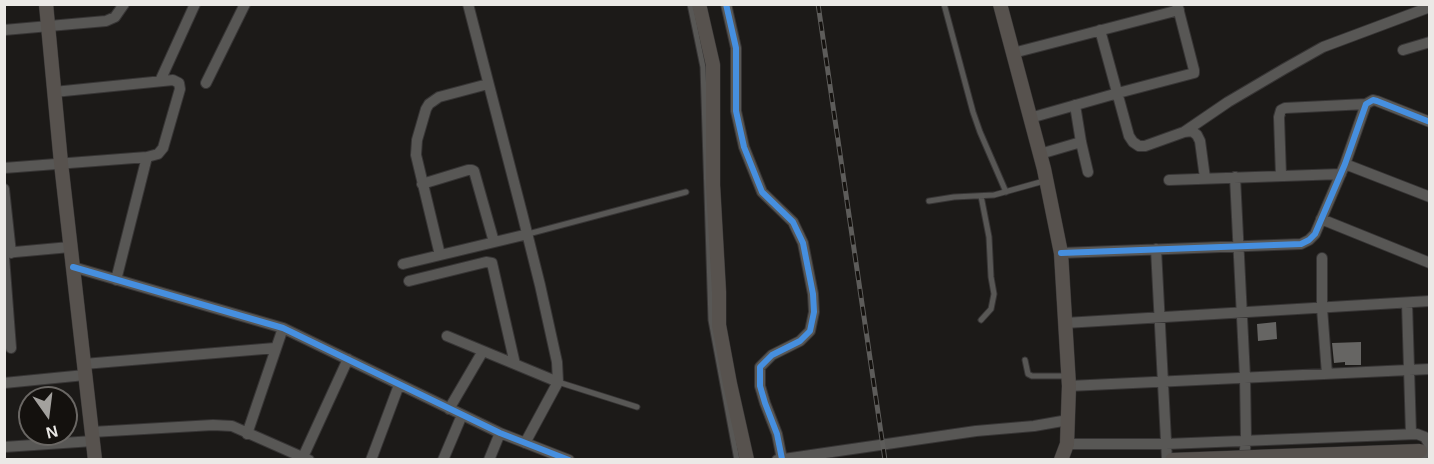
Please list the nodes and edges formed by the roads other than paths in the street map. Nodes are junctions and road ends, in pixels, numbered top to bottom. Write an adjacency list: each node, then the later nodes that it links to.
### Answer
1 (46, 4): 13 (street)
2 (124, 4): 13 (street)
3 (195, 4): 19 (street)
4 (245, 4): 20 (street)
5 (468, 4): 21 (street)
6 (690, 4): 108 (lane)
7 (699, 4): 109 (street)
8 (726, 4): 111 (street)
9 (944, 4): 44 (lane)
10 (1000, 4): 18 (street)
11 (1178, 7): 15 (street); 23 (street)
12 (1430, 7): 28 (street)
13 (48, 25): 14 (street); 22 (street)
14 (4, 30)
15 (1100, 30): 18 (street); 23 (street)
16 (1430, 42): 17 (street)
17 (1403, 50)
18 (1013, 53): 26 (street)
19 (160, 81): 22 (street); 31 (street)
20 (206, 83)
21 (488, 84): 41 (street); 49 (street)
22 (54, 92): 32 (street)
23 (1118, 93): 25 (street); 28 (street)
24 (1366, 104): 27 (street); 34 (street); 36 (street)
25 (1075, 105): 26 (street); 29 (street)
26 (1030, 118): 30 (street)
27 (1430, 122)
28 (1184, 132): 38 (street)
29 (1081, 142): 30 (street); 35 (street)
30 (1040, 154): 39 (street)
31 (147, 157): 32 (street); 61 (street)
32 (61, 163): 33 (street); 52 (street)
33 (4, 168)
34 (1343, 169): 36 (street); 46 (street); 48 (street)
35 (1088, 172)
36 (1281, 176): 37 (street)
37 (1235, 177): 38 (street); 51 (street)
38 (1205, 178): 40 (street)
39 (1046, 180): 44 (lane); 54 (street)
40 (1169, 180)
41 (422, 184): 50 (street); 56 (street)
42 (4, 189): 55 (street)
43 (686, 192): 49 (lane)
44 (1005, 192): 45 (lane)
45 (981, 196): 47 (lane); 68 (lane)
46 (1430, 197)
47 (929, 201)
48 (1321, 219): 51 (street); 59 (street)
49 (528, 234): 50 (street); 85 (street)
50 (494, 242): 56 (street)
51 (1239, 246): 53 (street); 66 (street)
52 (70, 247): 55 (street); 60 (street)
53 (1156, 249): 54 (street); 67 (street)
54 (1061, 253): 69 (street)
55 (7, 254): 72 (street)
56 (440, 255): 58 (street)
57 (1322, 258): 65 (street)
58 (404, 264)
59 (1430, 264)
60 (73, 267): 61 (street); 78 (street)
61 (116, 280): 70 (street)
62 (409, 282): 77 (street)
63 (1430, 301): 64 (street)
64 (1407, 303): 65 (street); 80 (street)
65 (1322, 308): 66 (street); 81 (street)
66 (1242, 312): 67 (street); 82 (street)
67 (1160, 317): 69 (street); 84 (street)
68 (981, 320)
69 (1065, 323): 83 (street)
70 (282, 328): 73 (street); 75 (street)
71 (447, 336): 74 (street)
72 (11, 348)
73 (275, 348): 78 (street); 93 (street)
74 (483, 351): 77 (street); 89 (street)
75 (348, 359): 87 (street); 102 (street)
76 (1025, 360): 83 (lane)
77 (515, 364): 85 (street)
78 (84, 369): 86 (street); 95 (street)
79 (1430, 369): 80 (street)
80 (1408, 370): 81 (street); 94 (street)
81 (1327, 374): 82 (street)
82 (1245, 377): 84 (street); 96 (street)
83 (1068, 381): 84 (street); 91 (street)
84 (1163, 381): 99 (street)
85 (558, 382): 88 (lane); 97 (street)
86 (4, 383)
87 (399, 385): 89 (street); 104 (street)
88 (637, 407)
89 (449, 409): 90 (street)
90 (462, 415): 92 (street); 105 (street)
91 (1068, 420): 98 (street); 111 (street)
92 (500, 433): 97 (street); 106 (street)
93 (247, 434): 95 (street); 102 (street)
94 (1411, 434): 96 (street); 101 (street)
95 (92, 436): 100 (street); 103 (street)
96 (1246, 440): 99 (street); 115 (street)
97 (525, 443): 107 (street)
98 (1067, 444): 99 (street); 112 (street)
99 (1166, 444): 113 (street)
100 (4, 447)
101 (1427, 450): 114 (street, bridge); 116 (street)
102 (306, 458)
103 (95, 459)
104 (371, 459)
105 (443, 459)
106 (489, 459)
107 (569, 459)
108 (737, 459)
109 (747, 459)
110 (777, 459): 111 (street)
111 (782, 459)
112 (1061, 459)
113 (1167, 459)
114 (1172, 459)
115 (1244, 459)
116 (1376, 459)

